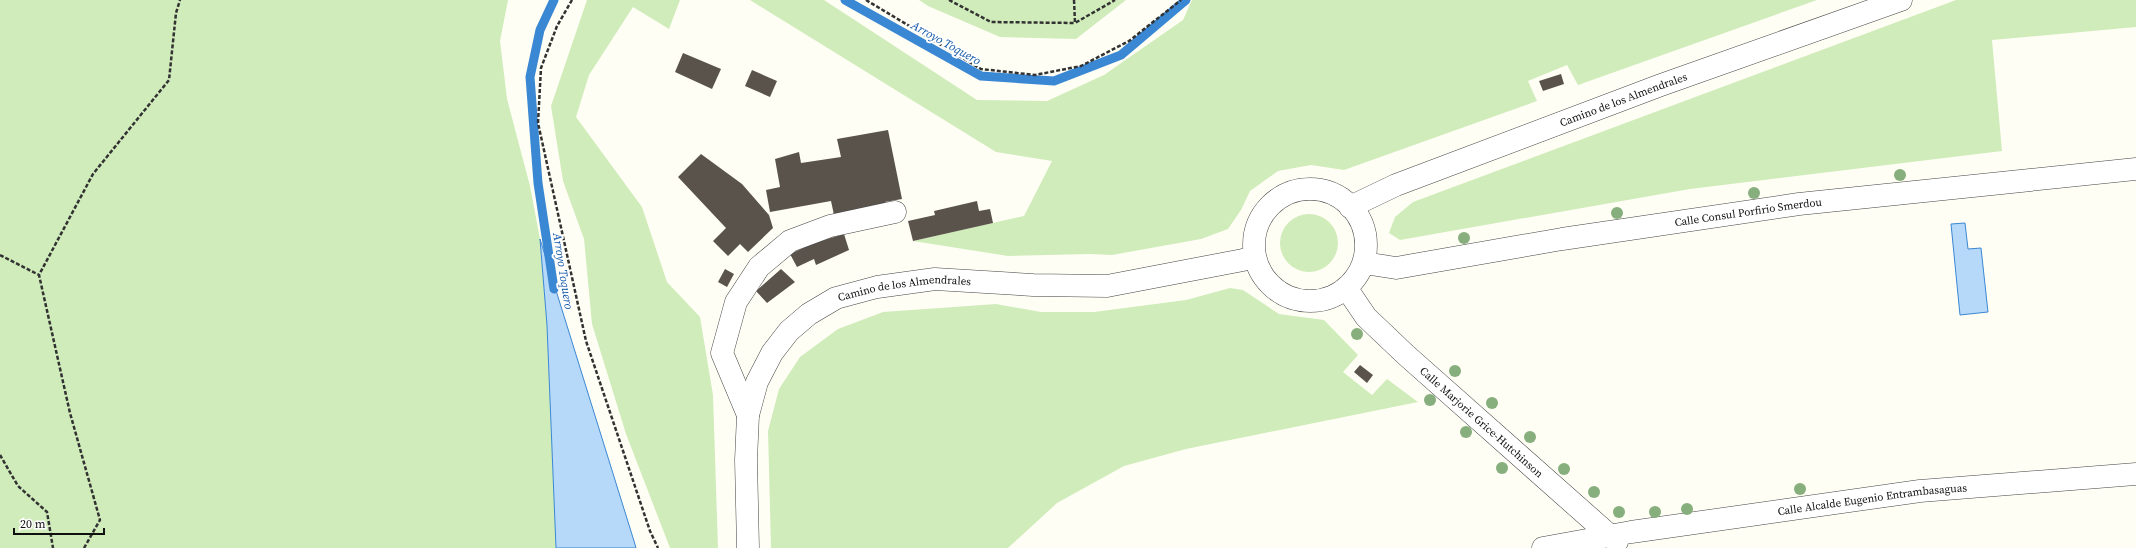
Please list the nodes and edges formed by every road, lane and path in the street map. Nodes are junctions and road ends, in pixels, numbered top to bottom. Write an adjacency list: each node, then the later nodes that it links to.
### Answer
1 (180, 0): 16 (path)
2 (572, 0): 24 (path)
3 (866, 0): 7 (path)
4 (949, 0): 9 (path)
5 (1074, 0): 9 (path)
6 (1115, 0): 9 (path)
7 (1181, 0)
8 (1900, 0): 11 (street, Camino de los Almendrales)
9 (1075, 23)
10 (2136, 169): 15 (street, Calle Consul Porfirio Smerdou)
11 (1350, 207): 14 (street); 15 (street)
12 (895, 212): 18 (street)
13 (0, 256): 16 (path)
14 (1254, 256): 17 (street); 18 (street, Camino de los Almendrales)
15 (1364, 263): 17 (street)
16 (39, 275): 23 (path)
17 (1347, 289): 21 (street, Calle Marjorie Grice-Hutchinson)
18 (748, 416): 25 (street, Camino de los Almendrales)
19 (0, 455): 22 (path)
20 (2136, 474): 21 (street, Calle Alcalde Eugenio Entrambasaguas)
21 (1617, 542): 26 (street, Calle Alcalde Eugenio Entrambasaguas)
22 (53, 548)
23 (84, 548)
24 (658, 548)
25 (748, 548)
26 (1543, 548)

